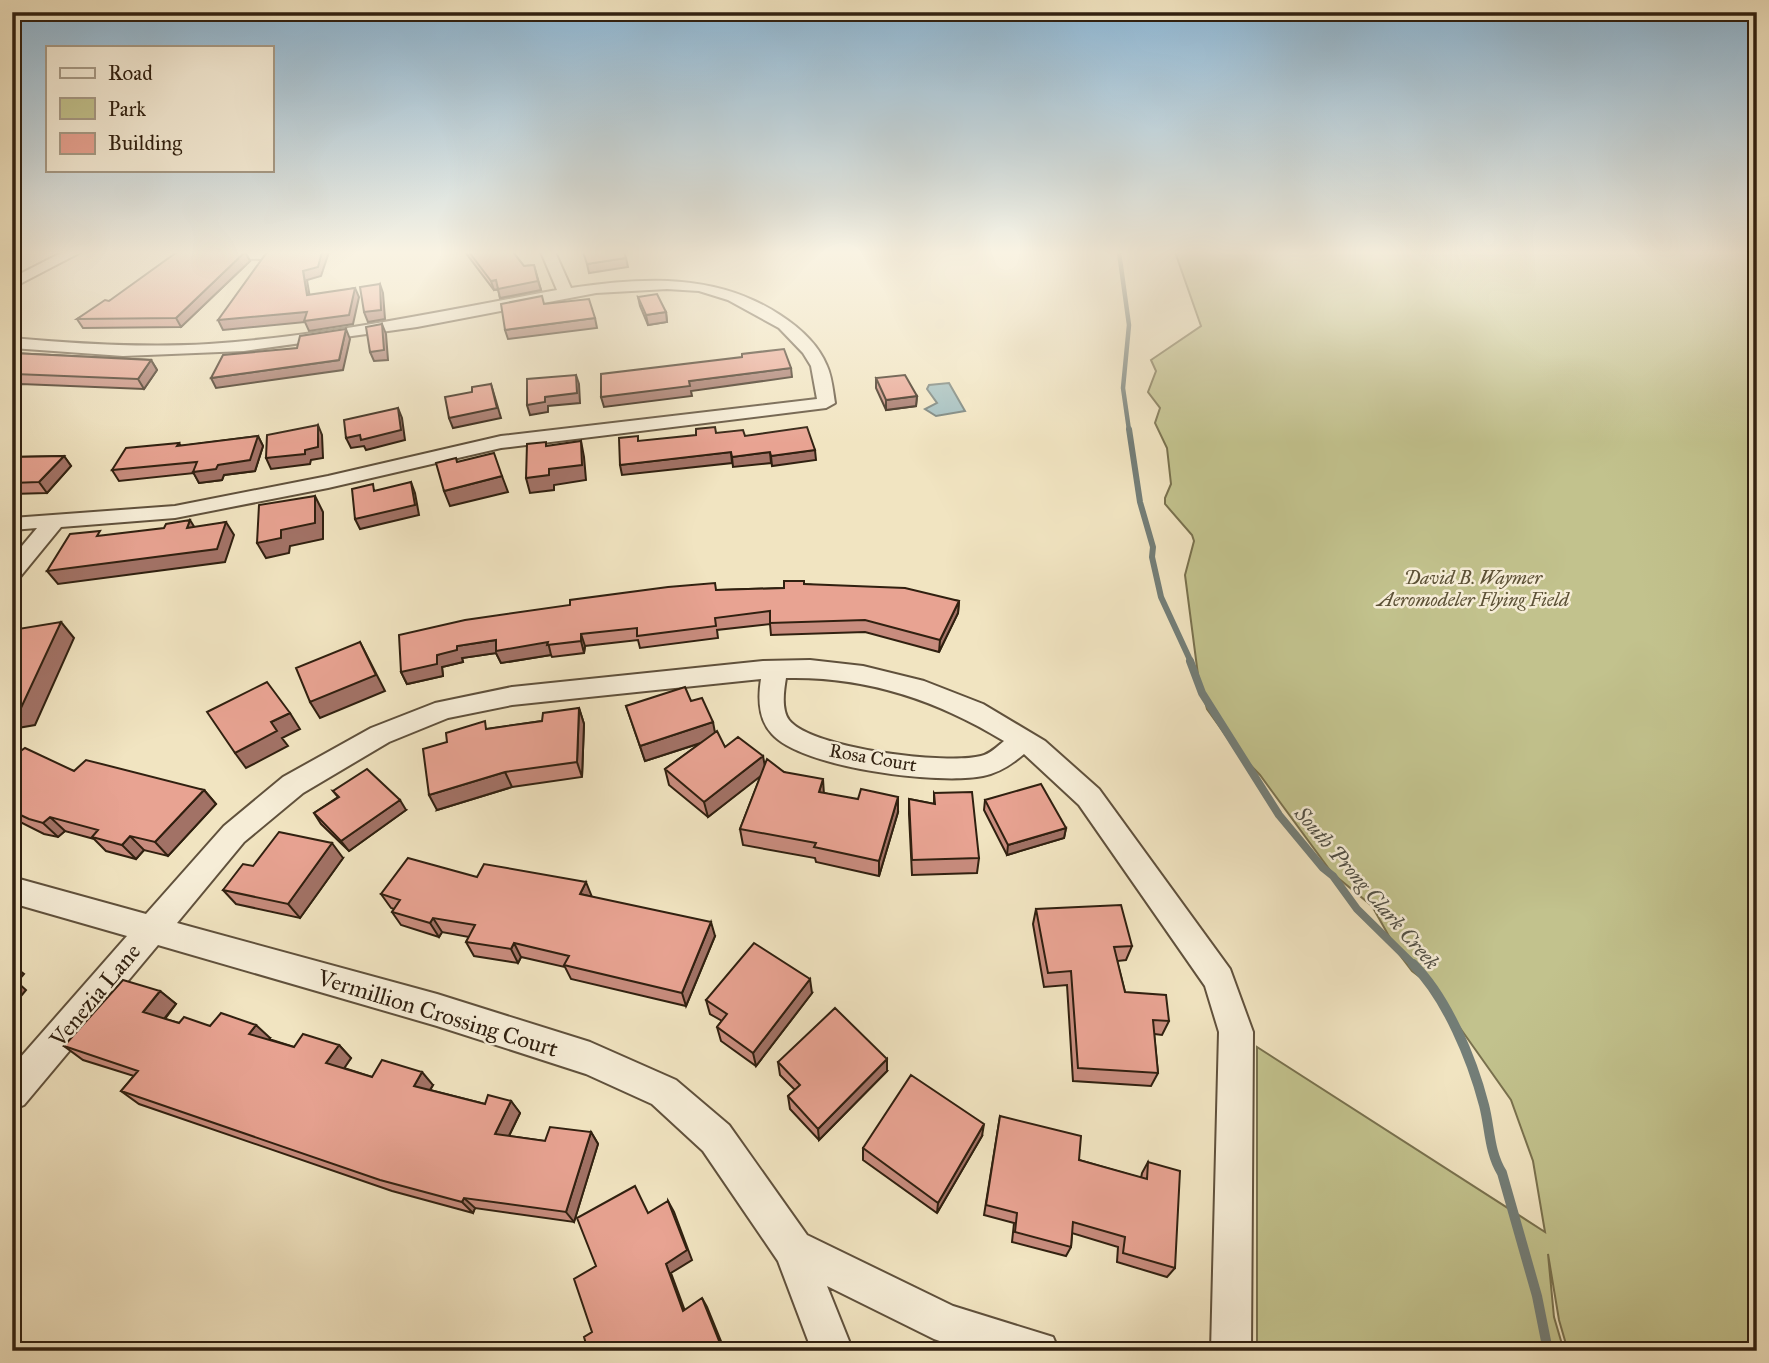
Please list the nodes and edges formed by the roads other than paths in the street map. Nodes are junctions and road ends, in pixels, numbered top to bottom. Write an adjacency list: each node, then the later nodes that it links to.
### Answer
1 (447, 316): 3 (street)
2 (768, 316): 4 (street)
3 (12, 343)
4 (54, 522): 5 (street); 6 (street)
5 (12, 524)
6 (12, 572)
7 (775, 670): 8 (street, Venezia Lane); 8 (street, Rosa Court); 10 (street, Venezia Lane)
8 (1023, 740): 15 (street, Venezia Lane)
9 (12, 890): 10 (street, Vermillion Crossing Court)
10 (150, 930): 11 (street, Venezia Lane); 12 (street, Vermillion Crossing Court)
11 (12, 1093)
12 (793, 1249): 13 (street, Vermillion Crossing Court); 14 (street, Vermillion Crossing Court)
13 (833, 1351)
14 (1039, 1351)
15 (1231, 1351)

